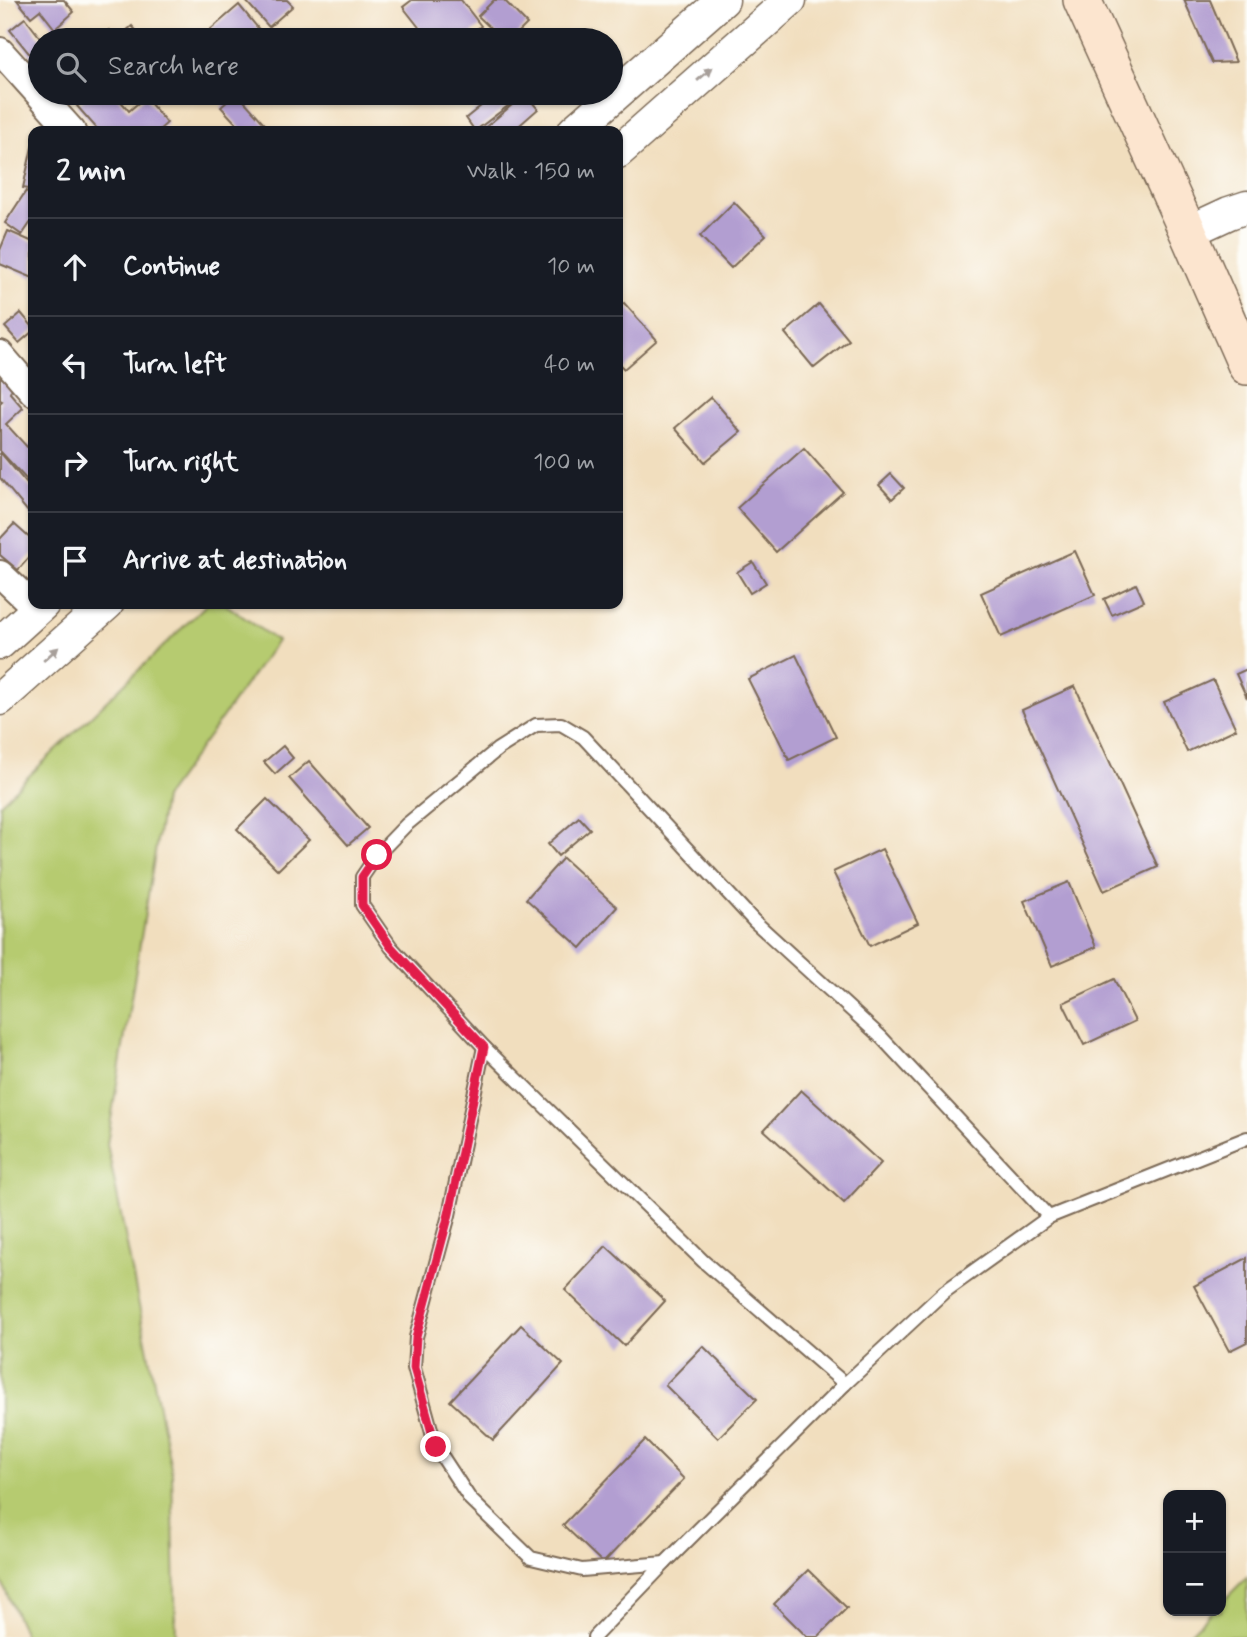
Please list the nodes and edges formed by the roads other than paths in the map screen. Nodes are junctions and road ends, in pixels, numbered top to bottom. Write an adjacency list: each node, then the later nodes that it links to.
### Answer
1 (723, 0): 6 (street)
2 (790, 0): 9 (street, one-way to 2)
3 (1082, 0): 16 (main road)
4 (1106, 0): 16 (main road)
5 (0, 51): 7 (street)
6 (644, 70): 8 (street); 9 (street)
7 (28, 82)
8 (623, 89)
9 (672, 102): 14 (street)
10 (49, 105): 12 (street)
11 (604, 105): 13 (street)
12 (68, 126)
13 (581, 126)
14 (623, 147)
15 (1247, 206): 16 (street)
16 (1197, 228): 17 (main road); 19 (main road)
17 (1247, 312)
18 (0, 354): 20 (street)
19 (1247, 366)
20 (28, 386)
21 (0, 574): 22 (street)
22 (28, 596)
23 (37, 609): 25 (street)
24 (101, 609): 26 (street, one-way to 24)
25 (0, 643)
26 (0, 699)
27 (484, 1047): 29 (lane); 30 (lane); 31 (lane)
28 (1247, 1138): 29 (lane)
29 (1049, 1217): 30 (lane)
30 (845, 1384): 31 (lane)
31 (665, 1563): 32 (lane)
32 (594, 1637)

